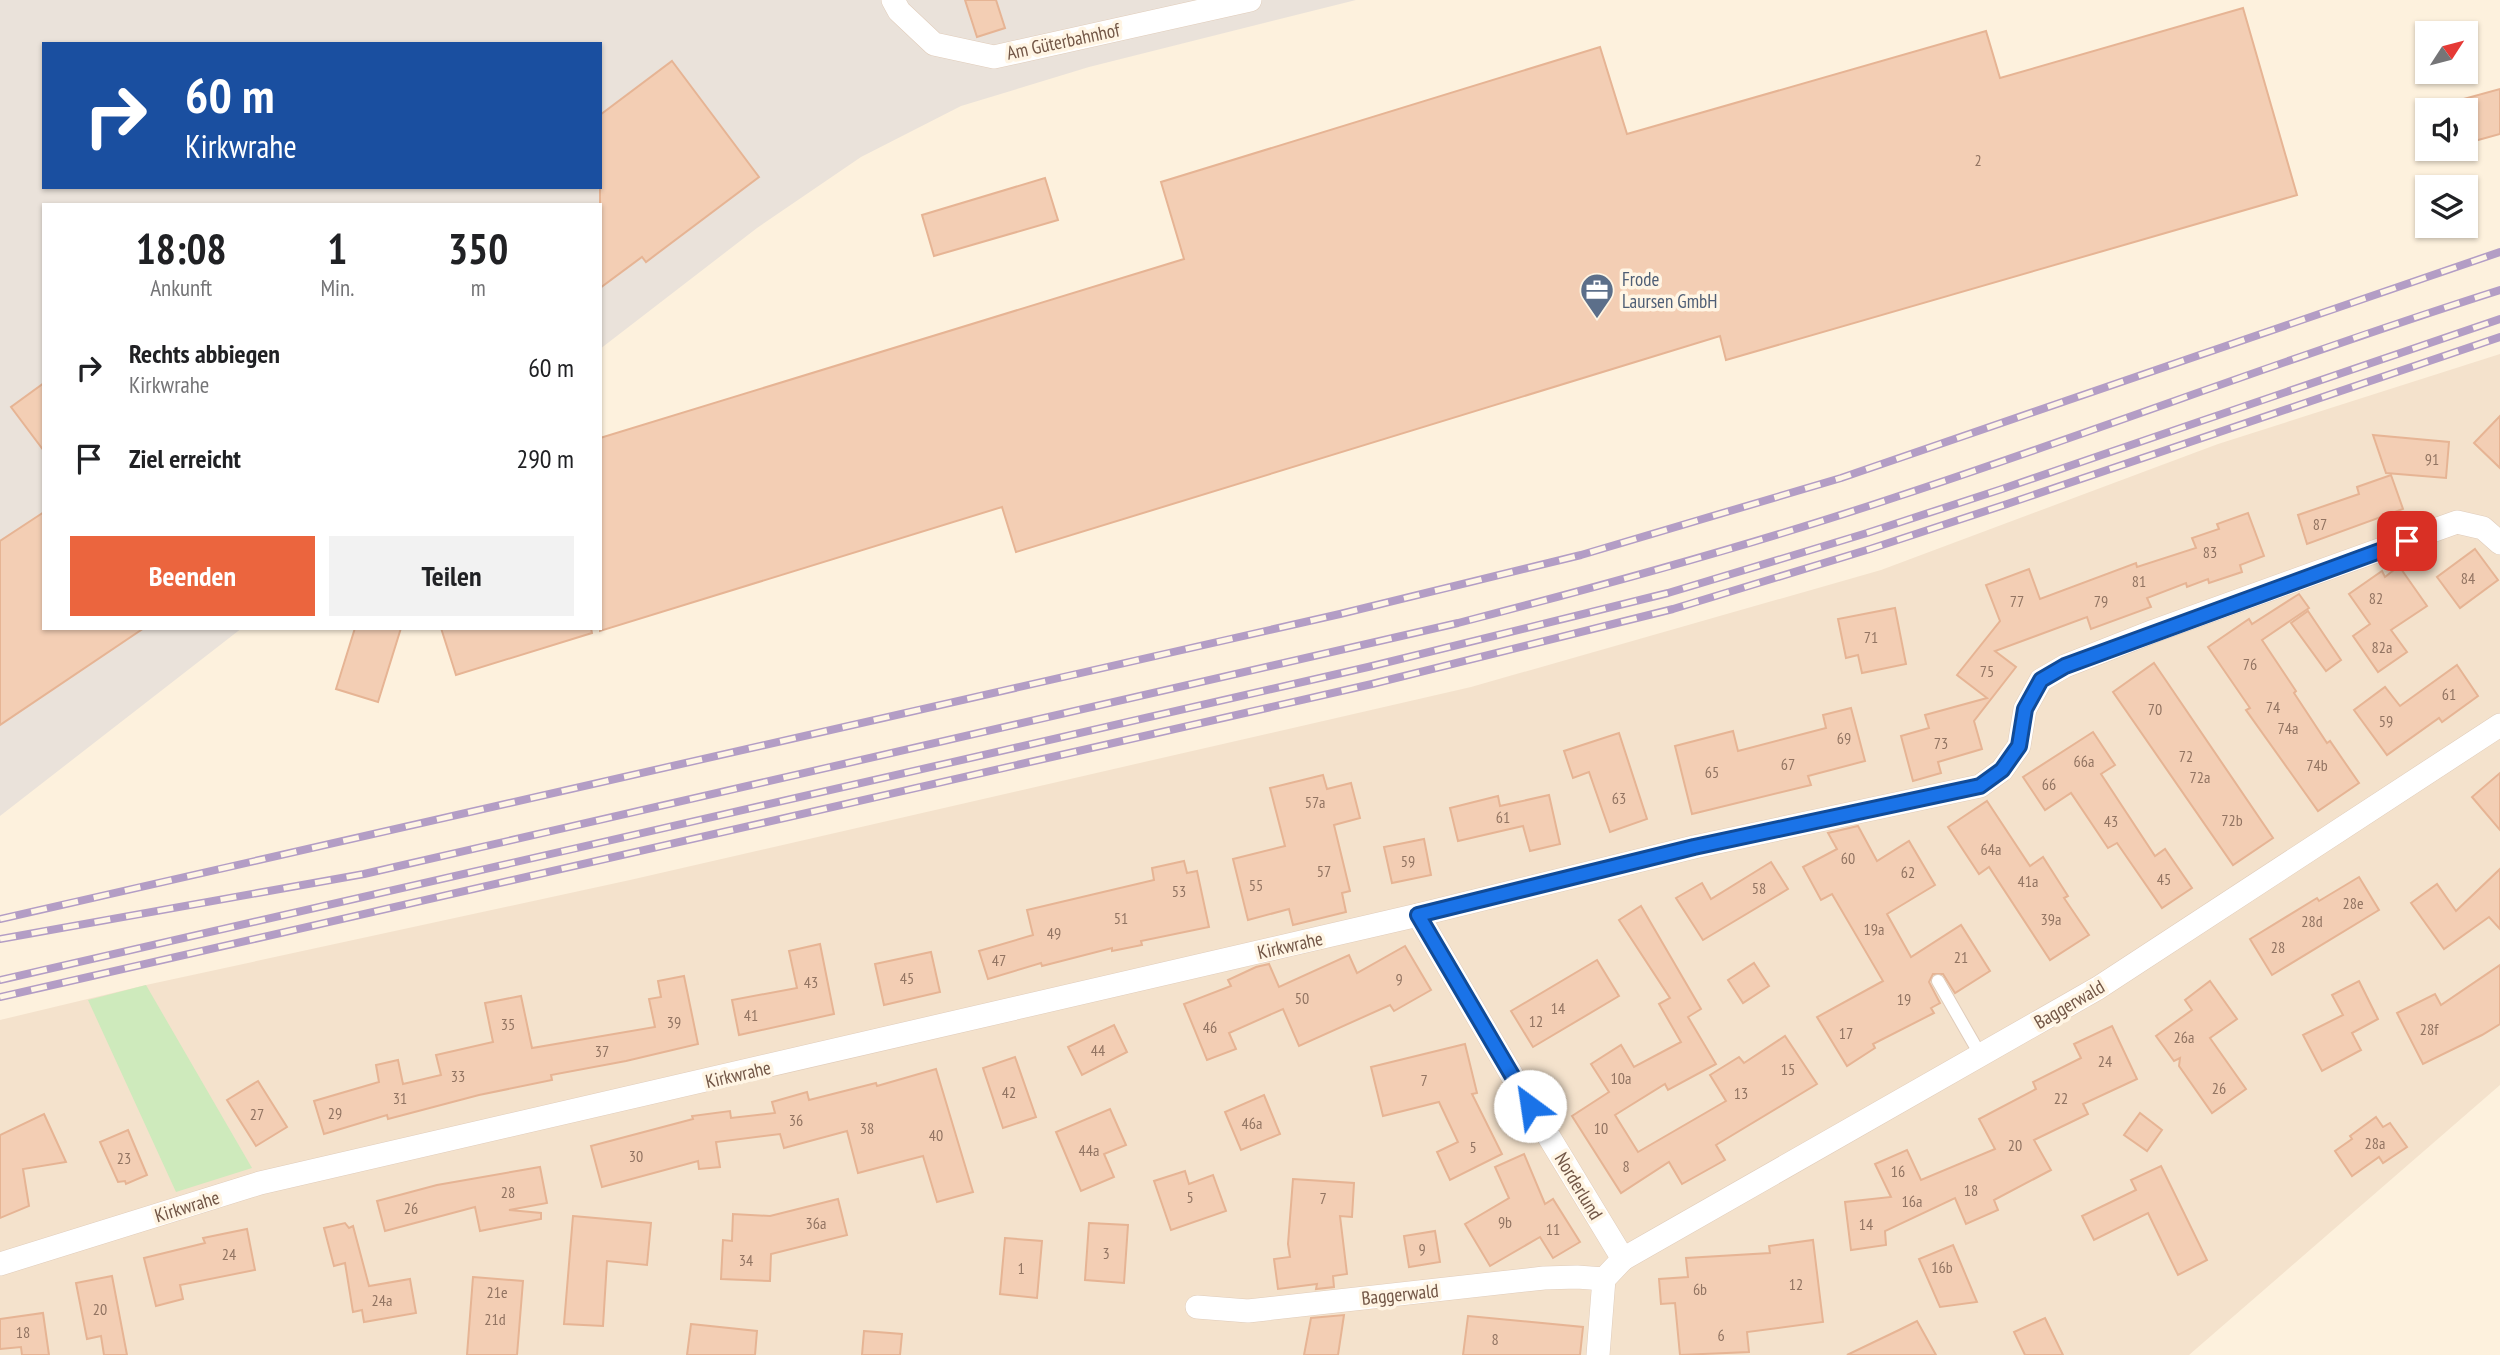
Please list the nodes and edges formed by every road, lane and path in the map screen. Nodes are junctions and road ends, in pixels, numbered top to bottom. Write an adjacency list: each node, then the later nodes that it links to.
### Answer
1 (893, 0): 2 (street, Am Güterbahnhof)
2 (1251, 0)
3 (2500, 543): 5 (street, Kirkwrahe)
4 (2500, 725): 7 (street, Baggerwald)
5 (1418, 915): 8 (street, Norderlund); 9 (street, Kirkwrahe)
6 (1938, 981): 7 (lane)
7 (1981, 1056): 8 (street, Baggerwald)
8 (1623, 1259): 10 (street)
9 (0, 1264)
10 (1604, 1279): 11 (street, Baggerwald); 12 (street)
11 (1197, 1307)
12 (1598, 1355)

